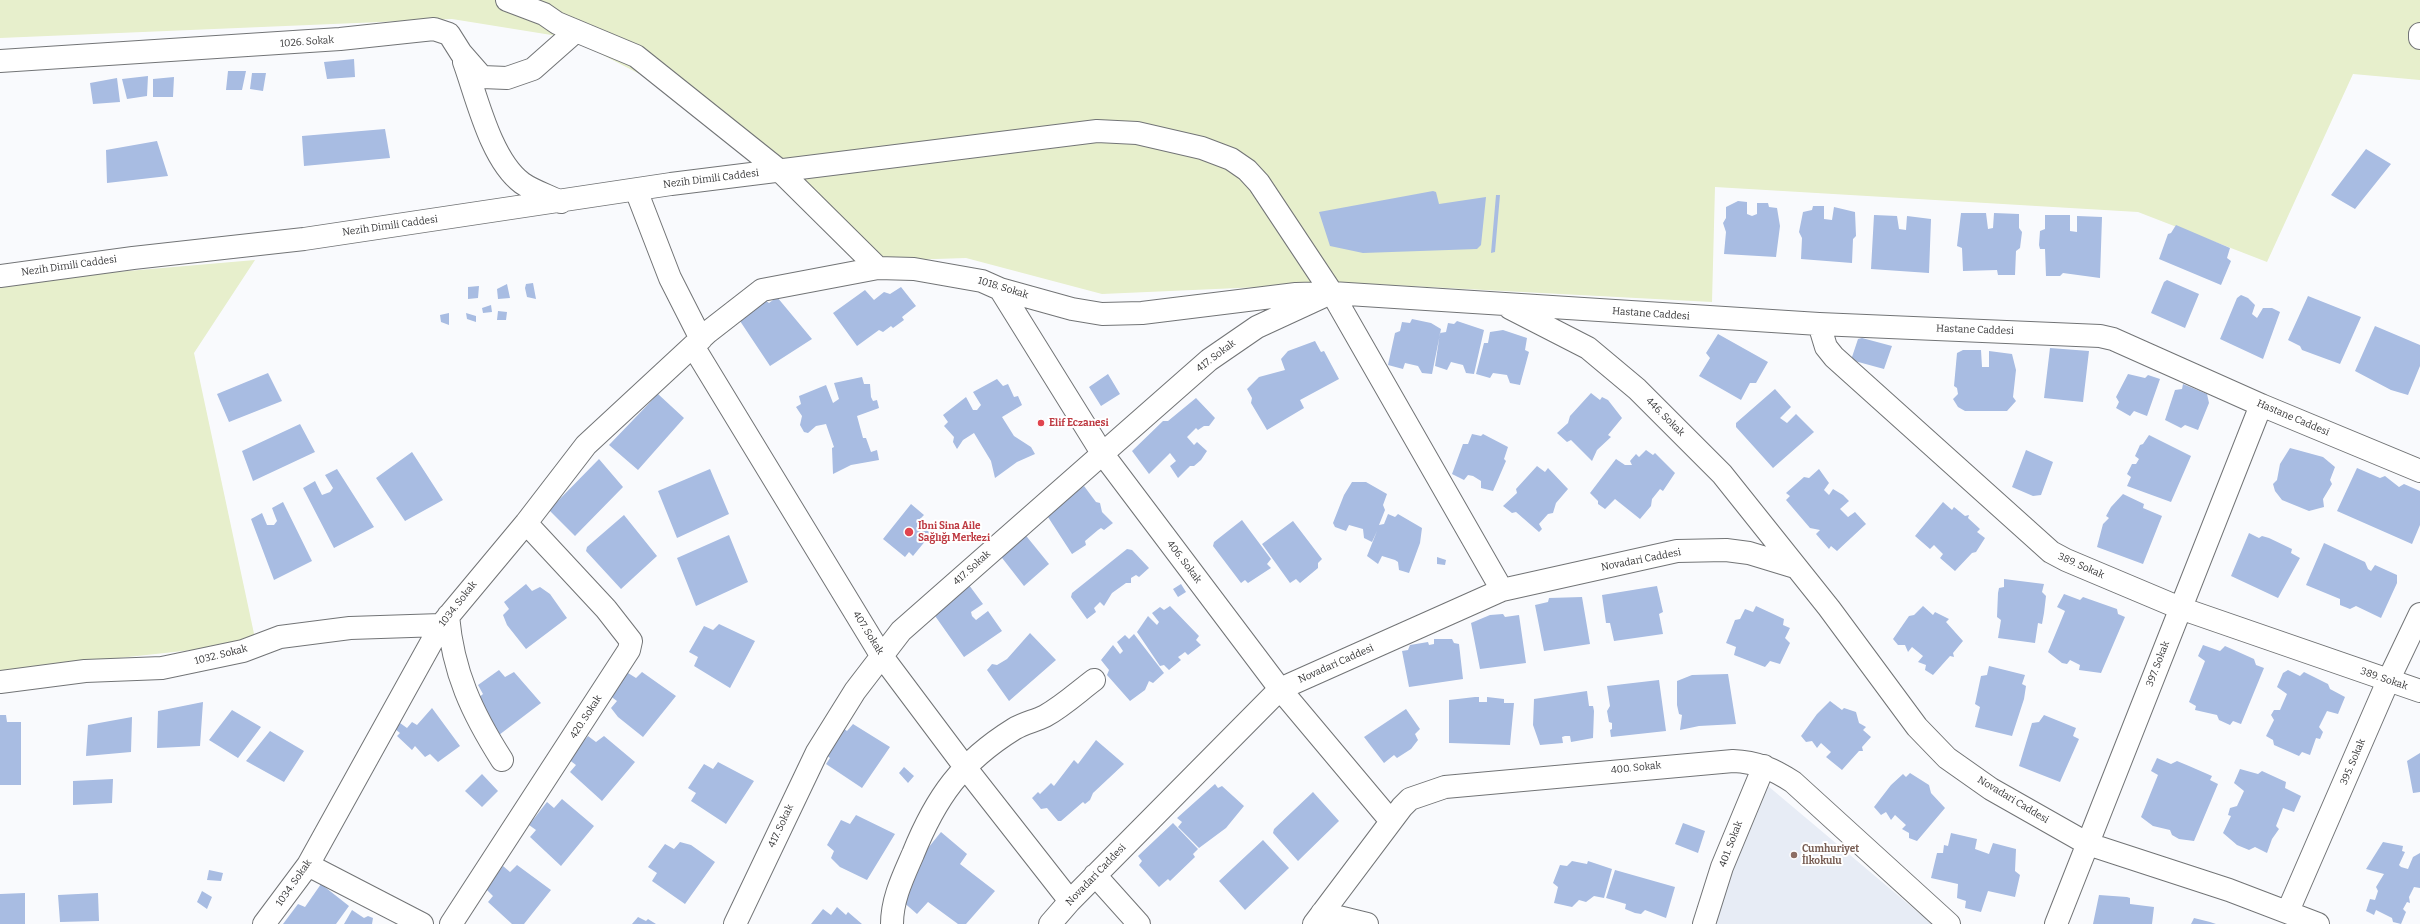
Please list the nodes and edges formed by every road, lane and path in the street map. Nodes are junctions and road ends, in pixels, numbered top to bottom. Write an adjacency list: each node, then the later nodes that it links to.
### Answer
1 (507, 0): 2 (street)
2 (576, 31): 5 (street, 1026. Sokak); 7 (street)
3 (2420, 34): 4 (street)
4 (2420, 38)
5 (461, 53): 6 (street, 1026. Sokak); 9 (street)
6 (0, 61)
7 (780, 171): 8 (street, Nezih Dimili Caddesi); 10 (street); 13 (street, Nezih Dimili Caddesi)
8 (636, 190): 9 (street, Nezih Dimili Caddesi); 16 (street, 407. Sokak)
9 (561, 202): 11 (street, Nezih Dimili Caddesi)
10 (878, 268): 12 (street, 1018. Sokak); 16 (street, 1018. Sokak)
11 (0, 276)
12 (1000, 289): 13 (street, 1018. Sokak); 18 (street, 406. Sokak)
13 (1332, 293): 14 (street, 1018. Sokak); 18 (street, 417. Sokak); 22 (street, Nezih Dimili Caddesi)
14 (1502, 304): 15 (street, Hastane Caddesi); 21 (street, 446. Sokak)
15 (1819, 324): 17 (street, Hastane Caddesi); 23 (street, 389. Sokak)
16 (697, 343): 20 (street, 1034. Sokak); 26 (street, 407. Sokak)
17 (2261, 405): 19 (street, Hastane Caddesi); 23 (street, 397. Sokak)
18 (1102, 453): 26 (street, 417. Sokak); 30 (street, 406. Sokak)
19 (2420, 470)
20 (526, 523): 25 (street, 1034. Sokak); 44 (street, 420. Sokak)
21 (1795, 567): 22 (street, Novadari Caddesi); 36 (street, Novadari Caddesi)
22 (1502, 590): 30 (street, Novadari Caddesi)
23 (2180, 608): 28 (street, 389. Sokak); 36 (street, 397. Sokak)
24 (2420, 614): 28 (street, 395. Sokak)
25 (444, 620): 29 (street, 1032. Sokak); 32 (street); 37 (street, 1034. Sokak)
26 (882, 655): 34 (street, 407. Sokak); 45 (street, 417. Sokak)
27 (1094, 680): 34 (street)
28 (2388, 681): 31 (street, 389. Sokak); 40 (street, 395. Sokak)
29 (0, 682)
30 (1280, 689): 35 (street, 406. Sokak); 38 (street, Novadari Caddesi)
31 (2420, 691)
32 (502, 760)
33 (1764, 766): 35 (street, 400. Sokak); 50 (street, 401. Sokak); 51 (street, 400. Sokak)
34 (965, 767): 39 (street, 407. Sokak); 46 (street)
35 (1390, 820): 41 (street, 400. Sokak)
36 (2088, 844): 40 (street, Novadari Caddesi); 52 (street, 397. Sokak)
37 (308, 865): 42 (street, 1034. Sokak); 43 (street)
38 (1095, 875): 39 (street, Novadari Caddesi); 48 (street)
39 (1070, 901): 47 (street, Novadari Caddesi)
40 (2288, 911): 53 (street, Novadari Caddesi)
41 (1318, 919): 49 (street)
42 (264, 924)
43 (422, 924)
44 (451, 924)
45 (735, 924)
46 (892, 924)
47 (1050, 924)
48 (1139, 924)
49 (1367, 924)
50 (1704, 924)
51 (1949, 924)
52 (2056, 924)
53 (2318, 924)

